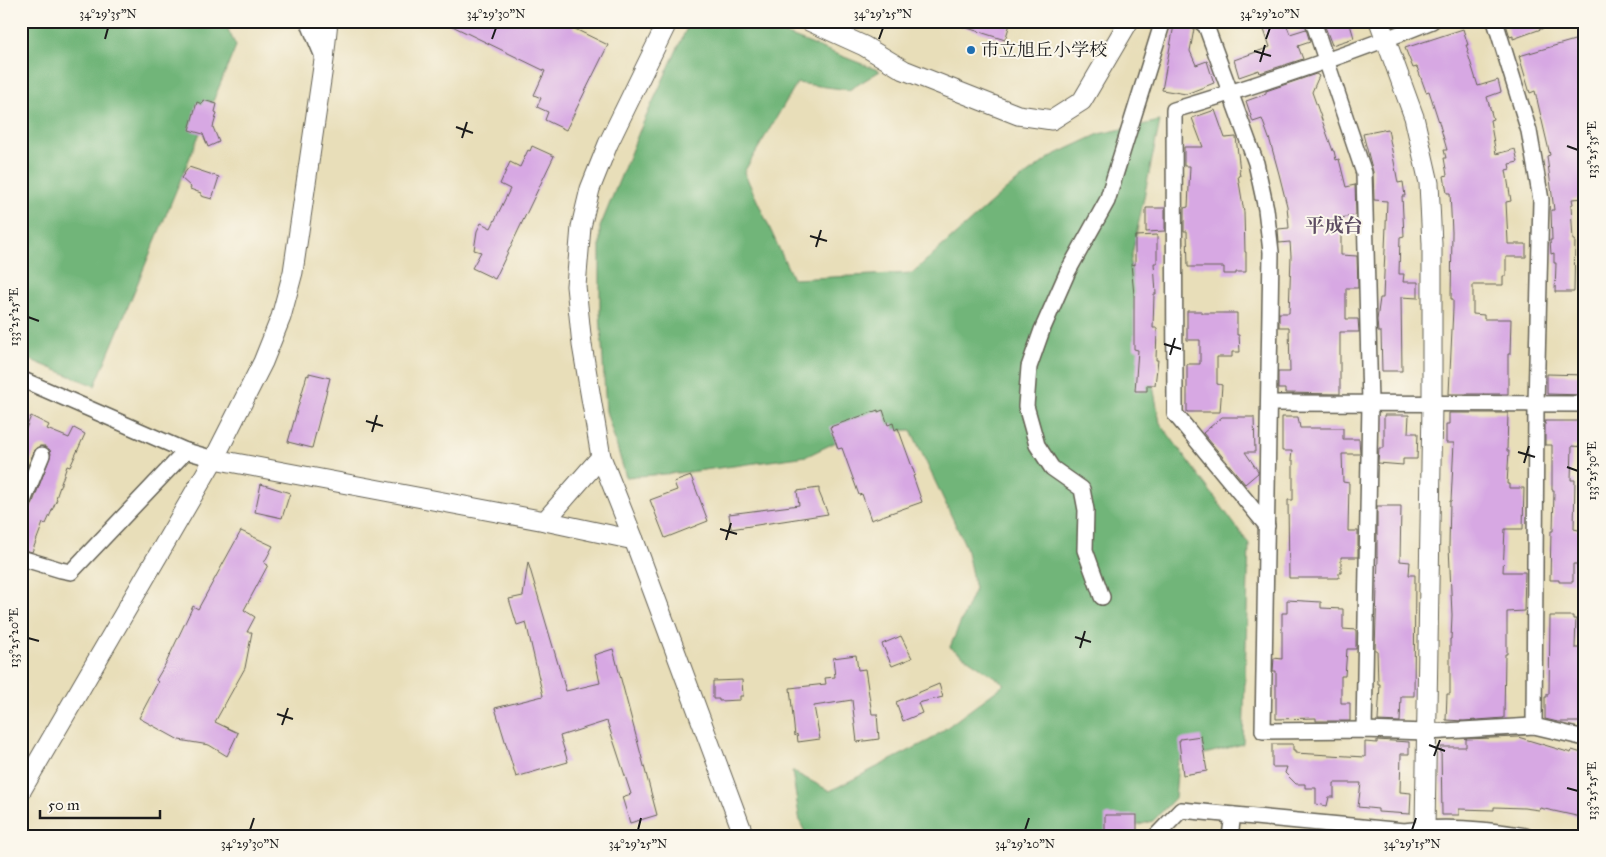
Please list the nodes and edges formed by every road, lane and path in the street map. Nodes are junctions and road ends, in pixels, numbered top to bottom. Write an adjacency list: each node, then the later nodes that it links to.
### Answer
1 (308, 21): 13 (street)
2 (328, 21): 13 (street)
3 (668, 21): 24 (street)
4 (809, 21): 5 (street)
5 (1129, 21)
6 (1163, 21): 31 (street)
7 (1200, 21): 15 (street)
8 (1313, 21): 14 (street)
9 (1379, 21): 12 (street)
10 (1432, 21): 12 (street)
11 (1495, 21): 20 (street)
12 (1385, 40): 14 (street); 19 (street)
13 (324, 60): 25 (street)
14 (1325, 60): 15 (street); 18 (street)
15 (1230, 93): 17 (street); 28 (street)
16 (21, 379): 22 (street)
17 (1269, 403): 18 (street); 28 (street)
18 (1370, 403): 19 (street); 33 (street)
19 (1432, 404): 20 (street); 34 (street)
20 (1536, 404): 21 (street); 32 (street)
21 (1585, 404)
22 (186, 451): 25 (street); 30 (street)
23 (42, 455): 26 (street)
24 (601, 457): 27 (street); 29 (street)
25 (214, 459): 27 (street); 36 (street)
26 (21, 506)
27 (545, 520): 29 (street)
28 (1267, 526): 33 (street)
29 (634, 540): 42 (street)
30 (21, 558)
31 (1102, 596)
32 (1534, 726): 34 (street); 35 (street)
33 (1364, 730): 34 (street)
34 (1427, 732): 38 (street)
35 (1585, 738)
36 (21, 791)
37 (1233, 815): 39 (street); 43 (street); 44 (street)
38 (1426, 828): 40 (street); 41 (street)
39 (1317, 830): 41 (street)
40 (1493, 833): 45 (street)
41 (1404, 834)
42 (744, 836)
43 (1156, 836)
44 (1230, 836)
45 (1526, 836)

